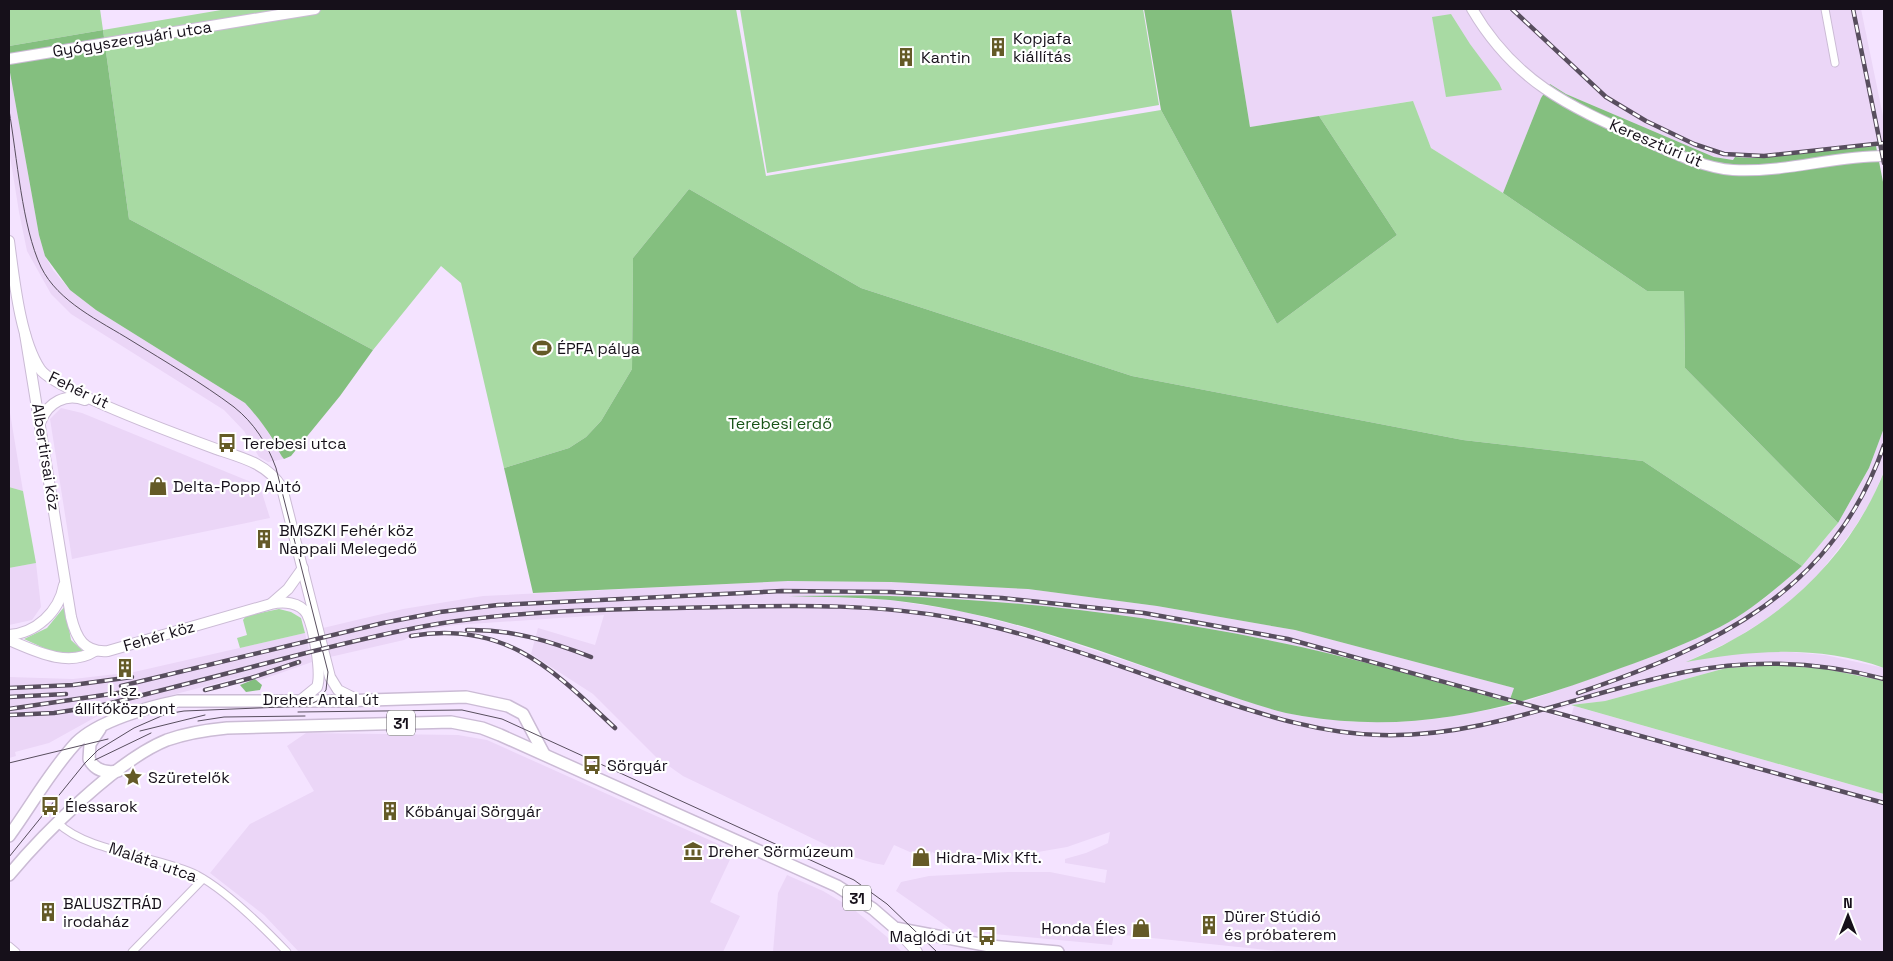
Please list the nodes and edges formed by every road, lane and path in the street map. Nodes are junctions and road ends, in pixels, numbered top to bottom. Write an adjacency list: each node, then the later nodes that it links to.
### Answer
1 (315, 9): 4 (main road, Gyógyszergyári utca)
2 (1472, 9): 6 (main road, Keresztúri út)
3 (1825, 9): 5 (street)
4 (9, 60)
5 (1835, 63)
6 (1884, 156)
7 (9, 241): 8 (main road, Fehér út)
8 (25, 334): 9 (main road, Albertirsai köz); 10 (main road, Fehér út)
9 (40, 420): 10 (main road, Fehér út); 12 (main road, Albertirsai köz)
10 (158, 427): 11 (main road, Fehér út)
11 (303, 568): 13 (main road); 18 (main road, Fehér út)
12 (65, 579): 14 (main road, Albertirsai köz); 16 (main road, Albertirsai köz)
13 (271, 604): 16 (main road, Fehér köz); 17 (main road, Fehér köz)
14 (9, 635)
15 (9, 640): 16 (main road, Fehér köz)
16 (95, 651)
17 (301, 700): 18 (main road, Dreher Antal út / 31); 20 (main road, Dreher Antal út / 31)
18 (360, 701): 19 (main road, Dreher Antal út / 31)
19 (527, 720): 21 (main road); 22 (main road)
20 (102, 726): 23 (main road); 25 (main road, 31)
21 (500, 735): 22 (main road, Dreher Antal út / 31); 23 (main road, Dreher Antal út / 31)
22 (545, 755): 28 (main road, Dreher Antal út / 31)
23 (118, 771): 24 (main road, 31)
24 (58, 823): 26 (main road, 31); 27 (street, Maláta utca)
25 (9, 836)
26 (9, 875)
27 (203, 879): 31 (street); 32 (street, Maláta utca)
28 (895, 928): 33 (main road); 34 (main road)
29 (9, 946): 30 (street)
30 (16, 952)
31 (132, 952)
32 (287, 952)
33 (917, 952)
34 (1058, 952)

